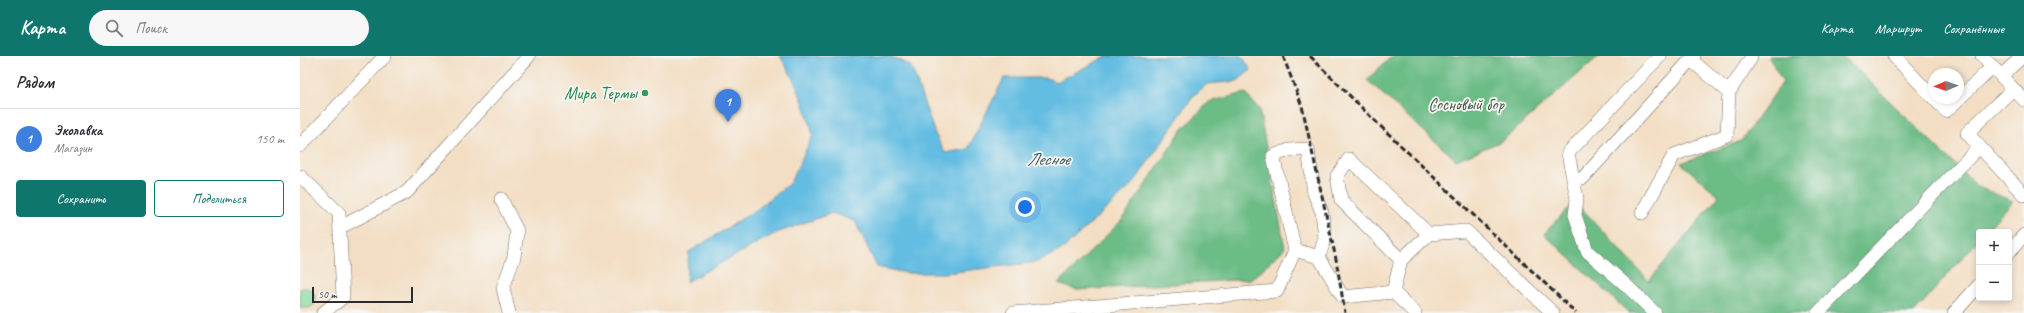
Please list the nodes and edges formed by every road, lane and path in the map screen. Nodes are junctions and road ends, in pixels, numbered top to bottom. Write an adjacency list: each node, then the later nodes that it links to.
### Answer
1 (385, 56): 13 (street)
2 (529, 56): 20 (street)
3 (1660, 56): 34 (street)
4 (1894, 56): 9 (street)
5 (1982, 56): 9 (street)
6 (2023, 56): 9 (street)
7 (1693, 58): 11 (street); 16 (street)
8 (1751, 58): 11 (street)
9 (1996, 71): 10 (street)
10 (2013, 89): 12 (street); 14 (street)
11 (1729, 92): 19 (street)
12 (2024, 100)
13 (300, 146)
14 (1979, 147): 17 (street); 35 (street)
15 (300, 176): 20 (street)
16 (1583, 178)
17 (2024, 195)
18 (501, 199): 30 (street)
19 (1642, 213)
20 (341, 227): 29 (street)
21 (1429, 234): 26 (street); 26 (street); 33 (street)
22 (2024, 235): 23 (street)
23 (2012, 249)
24 (1295, 250): 25 (street); 25 (street); 31 (street)
25 (1319, 257): 28 (street)
26 (1401, 260): 28 (street)
27 (1976, 288): 36 (street)
28 (1393, 292): 32 (street)
29 (323, 313)
30 (509, 313)
31 (1013, 313)
32 (1415, 313)
33 (1553, 313)
34 (1655, 313)
35 (1818, 313)
36 (1954, 313)

